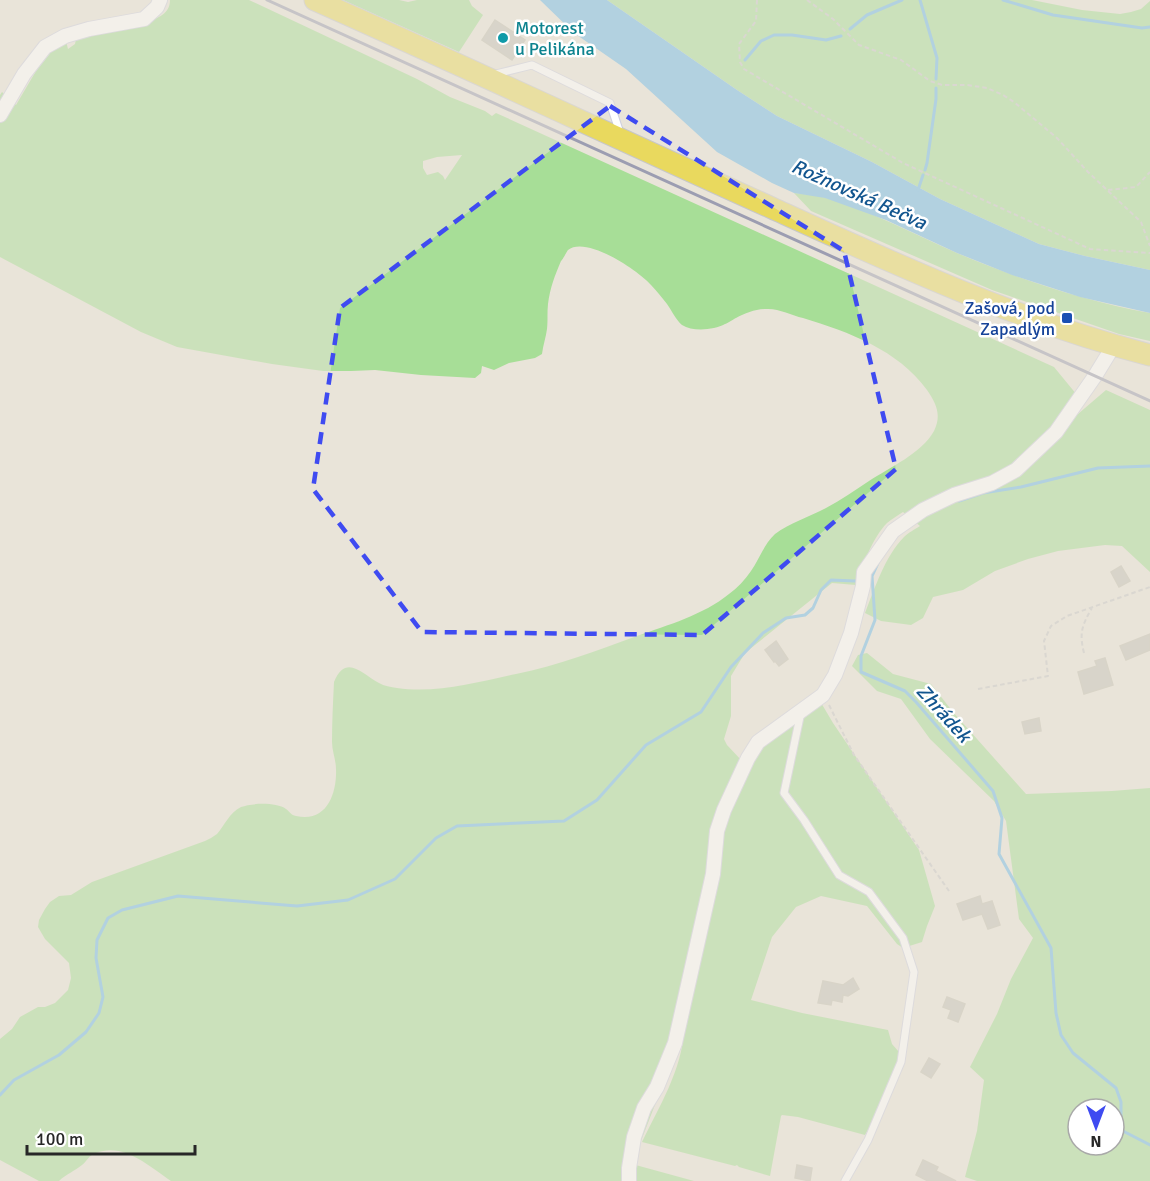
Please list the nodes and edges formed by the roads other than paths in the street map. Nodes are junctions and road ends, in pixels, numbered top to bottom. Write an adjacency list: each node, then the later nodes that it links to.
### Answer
1 (160, 0): 4 (street)
2 (315, 0): 3 (main road)
3 (484, 77): 5 (main road); 5 (lane)
4 (0, 116)
5 (623, 140): 6 (main road)
6 (1113, 345): 7 (main road); 8 (street)
7 (1150, 355)
8 (801, 710): 9 (street); 10 (lane)
9 (629, 1181)
10 (845, 1181)

